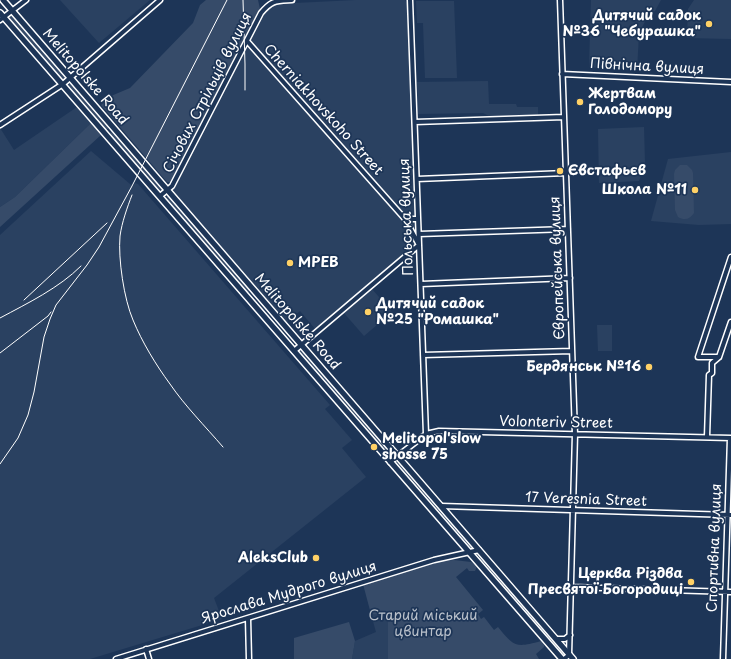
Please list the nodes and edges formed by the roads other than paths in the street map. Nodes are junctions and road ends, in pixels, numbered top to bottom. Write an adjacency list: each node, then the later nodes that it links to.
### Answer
1 (3, 0): 7 (main road, Melitopolske Road)
2 (26, 0): 7 (street)
3 (160, 0): 11 (street)
4 (292, 0): 9 (street, Січових Стрільців вулиця)
5 (410, 0): 15 (street, Польська вулиця)
6 (560, 0): 10 (street, Європейська вулиця)
7 (12, 11): 8 (street); 11 (main road, Melitopolske Road)
8 (1, 17): 13 (main road, Melitopolske Road)
9 (247, 41): 19 (street, Січових Стрільців вулиця); 21 (street, Cherniakhovskoho Street)
10 (562, 74): 12 (street, Північна вулиця); 14 (street, Європейська вулиця)
11 (70, 77): 13 (street); 19 (main road, Melitopolske Road)
12 (731, 82)
13 (62, 84): 16 (street); 20 (main road, Melitopolske Road)
14 (564, 117): 15 (street); 17 (street, Європейська вулиця)
15 (415, 122): 18 (street, Польська вулиця)
16 (0, 125)
17 (566, 173): 18 (street); 23 (street, Європейська вулиця)
18 (417, 179): 22 (street, Польська вулиця)
19 (167, 190): 20 (street, Січових Стрільців вулиця); 30 (main road, Melitopolske Road)
20 (160, 196): 31 (main road, Melitopolske Road)
21 (405, 219): 22 (street); 25 (street, Cherniakhovskoho Street)
22 (418, 219): 24 (street, Польська вулиця)
23 (568, 229): 24 (street); 27 (street, Європейська вулиця)
24 (419, 234): 25 (street, Польська вулиця)
25 (419, 245): 28 (street, Польська вулиця); 30 (street)
26 (731, 257): 34 (street)
27 (570, 278): 28 (street); 32 (street, Європейська вулиця)
28 (421, 284): 33 (street, Польська вулиця)
29 (731, 322): 34 (street)
30 (301, 345): 31 (street); 39 (main road, Melitopolske Road)
31 (294, 351): 40 (main road, Melitopolske Road)
32 (572, 351): 33 (street); 36 (street, Європейська вулиця)
33 (423, 355): 35 (street, Польська вулиця)
34 (719, 357): 37 (street)
35 (426, 434): 36 (street, Volonteriv Street); 39 (street, Volonteriv Street)
36 (575, 434): 37 (street, Volonteriv Street); 42 (street, Європейська вулиця)
37 (707, 437): 38 (street, Volonteriv Street)
38 (731, 438): 43 (street, Спортивна вулиця)
39 (398, 456): 40 (street, Volonteriv Street); 41 (main road, Melitopolske Road)
40 (390, 462): 45 (main road, Melitopolske Road)
41 (441, 506): 42 (street, 17 Veresnia Street); 44 (main road, Melitopolske Road)
42 (573, 510): 43 (street, 17 Veresnia Street); 46 (street, Європейська вулиця)
43 (729, 515): 47 (street, Спортивна вулиця)
44 (479, 550): 45 (street, Ярослава Мудрого вулиця); 51 (main road, Melitopolske Road)
45 (469, 552): 49 (street, Ярослава Мудрого вулиця); 57 (main road, Melitopolske Road)
46 (572, 587): 47 (street); 50 (street, Європейська вулиця)
47 (725, 592): 48 (street); 58 (street, Спортивна вулиця)
48 (731, 592)
49 (248, 618): 52 (street, Ярослава Мудрого вулиця); 56 (street)
50 (570, 634): 51 (street); 53 (street, Європейська вулиця)
51 (556, 639): 53 (main road, Melitopolske Road)
52 (146, 649): 54 (street, Ярослава Мудрого вулиця); 55 (street)
53 (571, 657): 57 (street)
54 (116, 659)
55 (149, 659)
56 (249, 659)
57 (563, 659)
58 (723, 659)

